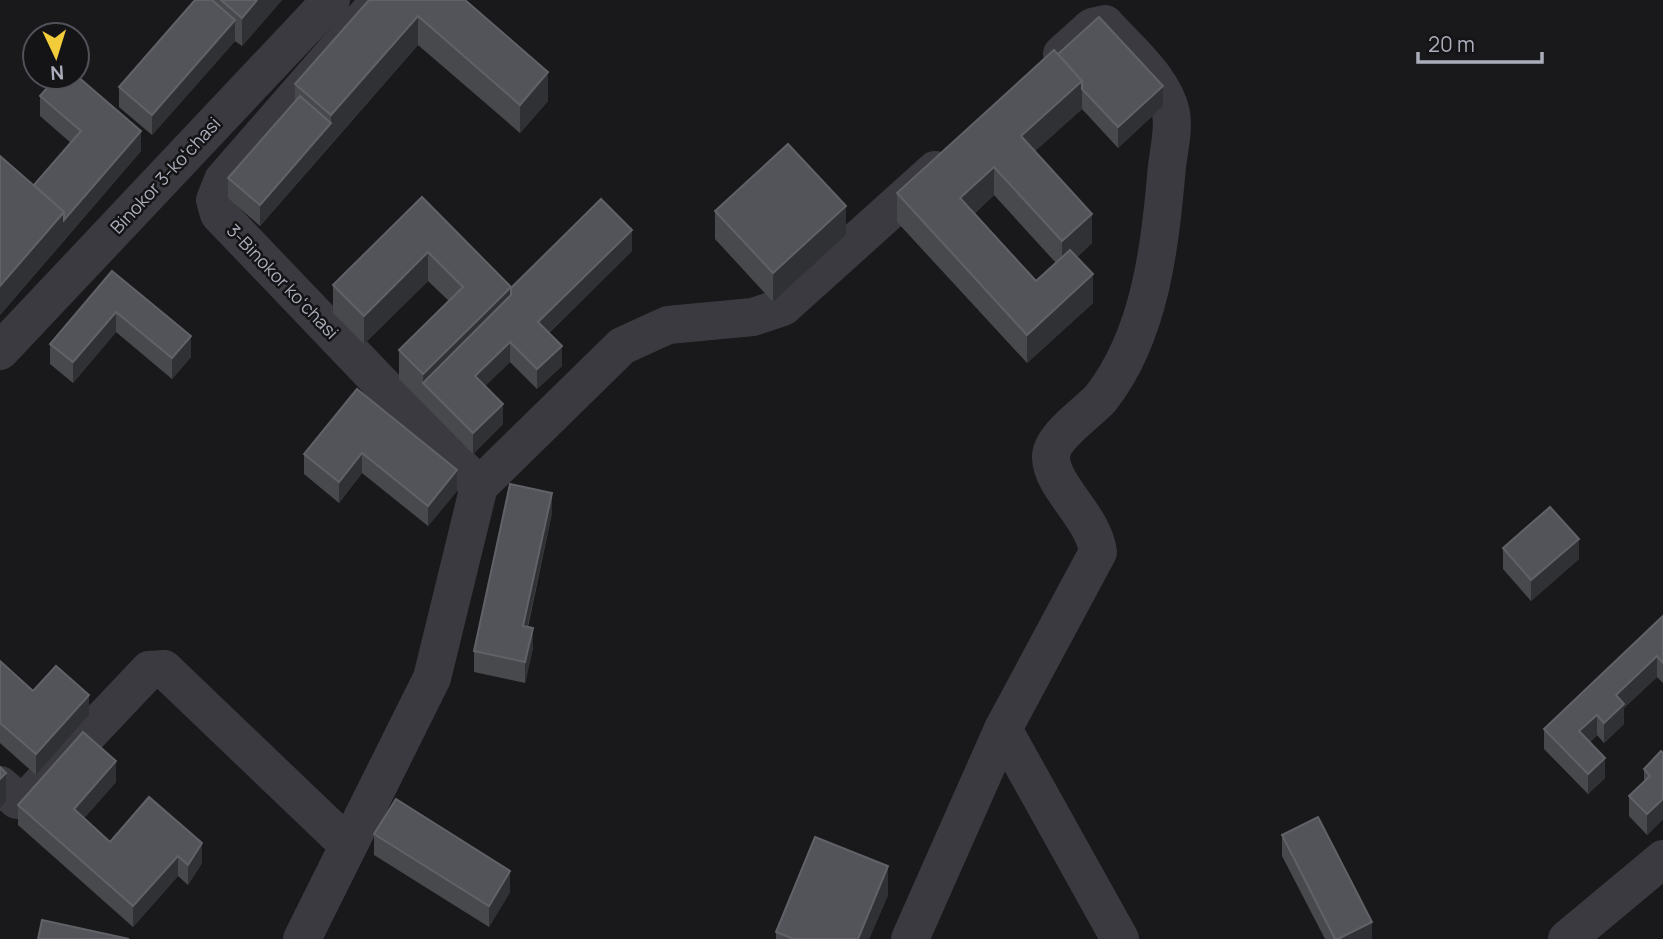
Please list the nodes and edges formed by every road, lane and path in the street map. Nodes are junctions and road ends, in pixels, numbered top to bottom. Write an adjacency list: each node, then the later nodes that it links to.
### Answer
1 (331, 0): 5 (street, Binokor 3-koʻchasi)
2 (380, 0): 6 (street, 3-Binokor koʻchasi)
3 (1041, 73): 7 (street)
4 (958, 148): 6 (street)
5 (0, 351)
6 (480, 486): 9 (street)
7 (1003, 729): 12 (street); 13 (street)
8 (0, 785): 9 (street)
9 (348, 845): 11 (street)
10 (1663, 859): 14 (street)
11 (302, 939)
12 (910, 939)
13 (1120, 939)
14 (1567, 939)

